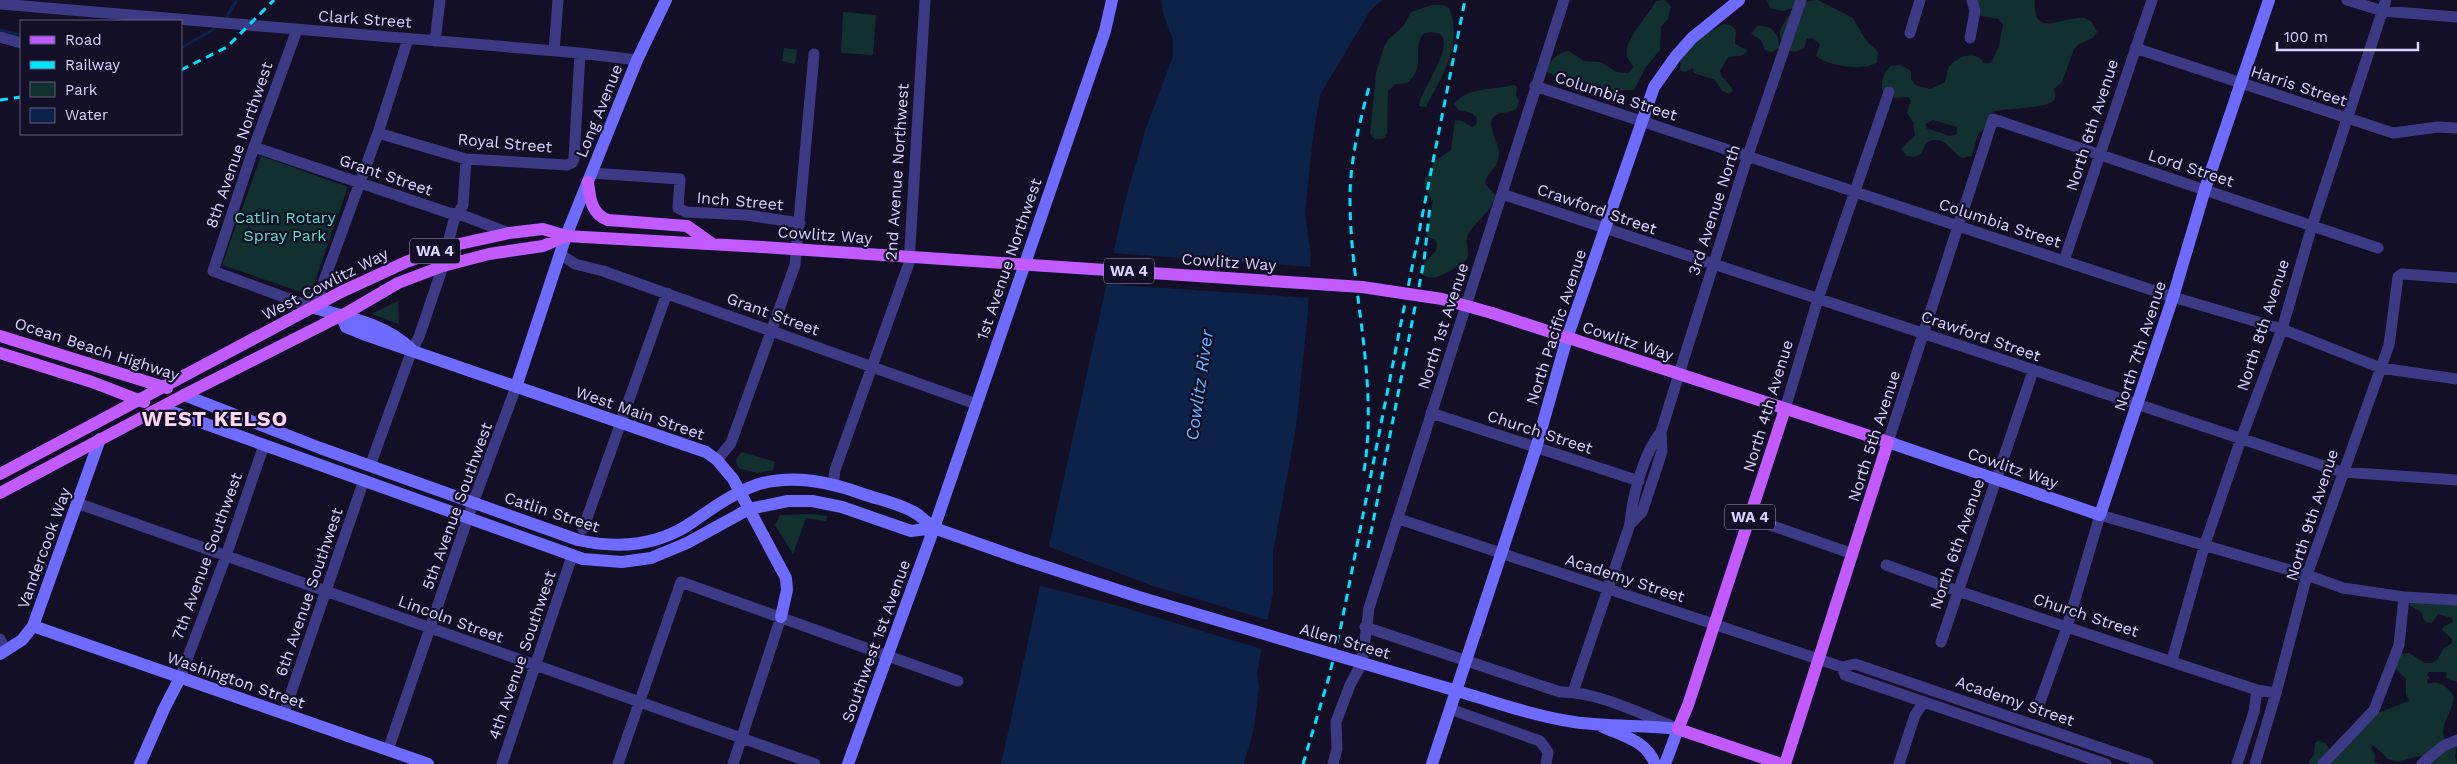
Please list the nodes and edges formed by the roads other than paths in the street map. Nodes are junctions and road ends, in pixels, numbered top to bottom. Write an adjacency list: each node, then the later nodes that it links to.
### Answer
1 (440, 0): 22 (street)
2 (558, 0): 25 (street)
3 (666, 0): 28 (street, Long Avenue)
4 (925, 0): 74 (street, 2nd Avenue Northwest)
5 (1112, 0): 83 (street, 1st Avenue Northwest)
6 (1564, 0): 30 (street, North 1st Avenue)
7 (1738, 0): 34 (street, North Pacific Avenue)
8 (1801, 0): 39 (street, 3rd Avenue North)
9 (1920, 0): 18 (street)
10 (1972, 0): 20 (street)
11 (2152, 0): 24 (street, North 6th Avenue)
12 (2270, 0): 29 (street, North 7th Avenue)
13 (2347, 0): 15 (street)
14 (0, 4): 17 (street, Clark Street)
15 (2384, 6): 16 (street); 33 (street, North 8th Avenue)
16 (2457, 17)
17 (298, 30): 21 (street, Clark Street); 37 (street, 8th Avenue Northwest)
18 (1910, 33)
19 (0, 37): 23 (street)
20 (1970, 38)
21 (408, 39): 22 (street, Clark Street); 36 (street)
22 (435, 41): 25 (street, Clark Street)
23 (20, 43)
24 (2135, 48): 29 (street, Harris Street); 38 (street, North 6th Avenue)
25 (554, 51): 26 (street, Clark Street)
26 (580, 53): 28 (street, Clark Street); 40 (street, Royal Street)
27 (814, 54): 47 (street)
28 (637, 60): 41 (street, Long Avenue)
29 (2242, 84): 33 (street, Harris Street); 43 (street, North 7th Avenue)
30 (1535, 86): 34 (street, Columbia Street); 45 (street, North 1st Avenue)
31 (1889, 92): 44 (street, North 4th Avenue)
32 (1993, 119): 38 (street, Lord Street); 49 (street, North 5th Avenue)
33 (2348, 119): 35 (street, Harris Street); 48 (street, North 8th Avenue)
34 (1641, 121): 39 (street, Columbia Street); 50 (street, North Pacific Avenue)
35 (2457, 128)
36 (378, 133): 40 (street, Royal Street); 42 (street)
37 (254, 147): 42 (street, Grant Street); 65 (street, 8th Avenue Northwest)
38 (2100, 155): 43 (street, Lord Street); 58 (street, North 6th Avenue)
39 (1748, 158): 44 (street, Columbia Street); 59 (street, 3rd Avenue North)
40 (466, 159): 46 (street)
41 (590, 178): 47 (street, Inch Street); 52 (street, Long Avenue); 53 (main road)
42 (359, 183): 46 (street, Grant Street); 65 (street)
43 (2205, 189): 48 (street, Lord Street); 63 (street, North 7th Avenue)
44 (1855, 192): 49 (street, Columbia Street); 64 (street, North 4th Avenue)
45 (1502, 194): 50 (street, Crawford Street); 87 (street, North 1st Avenue)
46 (459, 214): 51 (street, Grant Street); 54 (street)
47 (800, 222): 68 (street)
48 (2312, 226): 56 (street, Lord Street); 67 (street, North 8th Avenue)
49 (1959, 227): 58 (street, Columbia Street); 69 (street, North 5th Avenue)
50 (1605, 229): 59 (street, Crawford Street); 71 (street, North Pacific Avenue)
51 (509, 233): 52 (main road, West Cowlitz Way / WA 4); 54 (main road, West Cowlitz Way / WA 4)
52 (566, 236): 53 (main road, West Cowlitz Way / WA 4); 57 (street, Long Avenue); 60 (main road, West Cowlitz Way / WA 4)
53 (711, 243): 55 (main road, West Cowlitz Way / WA 4)
54 (447, 247): 65 (main road, West Cowlitz Way / WA 4)
55 (762, 247): 71 (main road, Cowlitz Way / WA 4, bridge)
56 (2378, 248)
57 (560, 254): 62 (street, Grant Street); 80 (street, Long Avenue)
58 (2064, 261): 63 (street, Columbia Street)
59 (1714, 265): 64 (street, Crawford Street); 77 (street, 3rd Avenue North)
60 (443, 266): 66 (main road, West Cowlitz Way / WA 4); 72 (street)
61 (2457, 278): 75 (street, North 9th Avenue)
62 (667, 293): 68 (street, Grant Street); 88 (street)
63 (2173, 297): 67 (street, Columbia Street); 84 (street, North 7th Avenue)
64 (1818, 299): 69 (street, Crawford Street); 86 (street, North 4th Avenue)
65 (314, 308): 66 (street); 79 (main road, West Cowlitz Way / WA 4)
66 (341, 315): 72 (street, West Main Street); 81 (main road, West Cowlitz Way / WA 4)
67 (2282, 329): 75 (street, Columbia Street); 91 (street, North 8th Avenue)
68 (771, 330): 74 (street, Grant Street); 95 (street)
69 (1924, 334): 76 (street, Crawford Street); 92 (street, North 5th Avenue)
70 (0, 336): 79 (main road, Ocean Beach Highway)
71 (1567, 338): 77 (main road, Cowlitz Way / WA 4); 94 (street, North Pacific Avenue)
72 (412, 350): 80 (street, West Main Street); 96 (street)
73 (0, 353): 82 (main road, Ocean Beach Highway)
74 (871, 367): 83 (street, Grant Street); 103 (street, 2nd Avenue Northwest)
75 (2381, 368): 78 (street, Columbia Street); 97 (street, North 9th Avenue)
76 (2033, 370): 84 (street, Crawford Street); 99 (street, North 6th Avenue)
77 (1679, 374): 86 (main road, Cowlitz Way / WA 4); 89 (street, 3rd Avenue North)
78 (2457, 378)
79 (164, 387): 81 (main road, Ocean Beach Highway); 82 (main road, West Cowlitz Way / WA 4)
80 (516, 387): 88 (street, West Main Street); 106 (street, 5th Avenue Southwest)
81 (184, 395): 85 (main road, West Cowlitz Way / WA 4); 96 (street, Catlin Street)
82 (140, 400): 85 (main road, Catlin Street); 98 (main road, West Cowlitz Way)
83 (976, 404): 114 (street, 1st Avenue Northwest)
84 (2137, 404): 91 (street, Crawford Street); 109 (street, North 7th Avenue)
85 (161, 408): 90 (main road, West Cowlitz Way); 93 (street, Catlin Street)
86 (1785, 409): 92 (main road, Cowlitz Way / WA 4); 110 (main road, North 4th Avenue / WA 4)
87 (1431, 413): 94 (street, Church Street); 112 (street, North 1st Avenue)
88 (621, 424): 95 (street, West Main Street); 115 (street)
89 (1661, 432): 102 (street, 3rd Avenue North); 113 (street, 3rd Avenue North)
90 (100, 439): 105 (main road, West Cowlitz Way); 107 (street, Vandercook Way)
91 (2241, 439): 97 (street, Crawford Street); 116 (street, North 8th Avenue)
92 (1888, 442): 99 (street, Cowlitz Way); 118 (main road, North 5th Avenue)
93 (264, 445): 100 (street, Catlin Street); 119 (street, 7th Avenue Southwest)
94 (1536, 448): 102 (street, Church Street); 117 (street, North Pacific Avenue)
95 (718, 460): 104 (street, West Main Street)
96 (370, 466): 106 (street, Catlin Street)
97 (2342, 472): 101 (street, Crawford Street); 122 (street, North 9th Avenue)
98 (0, 474)
99 (1996, 479): 109 (street, Cowlitz Way); 124 (street, North 6th Avenue)
100 (364, 480): 111 (street, Catlin Street); 125 (street, 6th Avenue Southwest)
101 (2457, 480)
102 (1639, 482): 113 (street, 3rd Avenue North)
103 (833, 484): 104 (street, Catlin Street); 114 (street, Catlin Street)
104 (740, 492): 106 (street, Catlin Street); 108 (street, West Main Street)
105 (0, 493)
106 (473, 502): 111 (street, 5th Avenue Southwest)
107 (77, 503): 119 (street, Lincoln Street); 130 (street, Vandercook Way)
108 (749, 509): 114 (street); 120 (street, Catlin Street); 128 (street, West Main Street)
109 (2100, 515): 116 (street, Cowlitz Way); 132 (street, North 7th Avenue)
110 (1750, 518): 118 (street); 129 (main road, North 4th Avenue / WA 4)
111 (468, 519): 120 (street, Catlin Street); 133 (street, 5th Avenue Southwest)
112 (1399, 519): 117 (street, Academy Street); 131 (street, North 1st Avenue)
113 (1630, 524): 123 (street, 3rd Avenue North)
114 (934, 528): 137 (street, Southwest 1st Avenue); 153 (street, Allen Street, bridge)
115 (582, 529)
116 (2205, 544): 122 (street, Cowlitz Way); 140 (street, North 8th Avenue)
117 (1501, 554): 123 (street, Academy Street); 139 (street, North Pacific Avenue)
118 (1853, 554): 138 (main road, North 5th Avenue)
119 (226, 556): 125 (street, Lincoln Street); 143 (street, 7th Avenue Southwest)
120 (572, 556): 141 (street, 4th Avenue Southwest)
121 (1886, 564): 124 (street, Church Street)
122 (2308, 575): 126 (street, Cowlitz Way); 147 (street, North 9th Avenue)
123 (1607, 590): 129 (street, Academy Street); 146 (street, 3rd Avenue North)
124 (1958, 591): 132 (street, Church Street); 135 (street, North 6th Avenue)
125 (327, 593): 133 (street, Lincoln Street); 152 (street, 6th Avenue Southwest)
126 (2404, 596): 127 (street, Cowlitz Way); 177 (street)
127 (2457, 600)
128 (782, 618): 137 (street); 149 (street); 155 (street)
129 (1715, 625): 138 (street, Academy Street); 154 (main road, North 4th Avenue / WA 4)
130 (33, 626): 136 (street, Vandercook Way); 143 (street, Washington Street)
131 (1365, 626): 139 (street, Allen Street); 165 (street, North 1st Avenue)
132 (2067, 627): 140 (street, Church Street); 148 (street, North 7th Avenue)
133 (431, 629): 141 (street, Lincoln Street); 157 (street, 5th Avenue Southwest)
134 (0, 639): 136 (street)
135 (1940, 642)
136 (3, 653)
137 (888, 656): 144 (street); 164 (street, Southwest 1st Avenue)
138 (1819, 659): 142 (street, Academy Street); 171 (main road, North 5th Avenue)
139 (1466, 660): 146 (street, Allen Street); 151 (street, North Pacific Avenue)
140 (2172, 660): 145 (street, Church Street)
141 (536, 667): 149 (street, Lincoln Street); 160 (street, 4th Avenue Southwest)
142 (1842, 667): 150 (street, Academy Street); 174 (street, Academy Street)
143 (180, 678): 152 (street, Washington Street); 158 (street)
144 (958, 681)
145 (2257, 690): 147 (street, Church Street); 175 (street)
146 (1573, 692): 154 (street, Allen Street)
147 (2276, 693): 176 (street, North 9th Avenue)
148 (2040, 702)
149 (639, 703): 155 (street, Lincoln Street); 161 (street)
150 (1923, 703): 172 (street); 173 (street, Academy Street)
151 (1450, 709): 166 (street, North Pacific Avenue); 167 (street)
152 (284, 713): 157 (street, Washington Street)
153 (1596, 724): 154 (street, Allen Street); 168 (street)
154 (1678, 729): 169 (street); 170 (main road, Allen Street)
155 (742, 739): 162 (street); 163 (street, Lincoln Street)
156 (2457, 740): 178 (street)
157 (388, 750): 159 (street, Washington Street)
158 (140, 764)
159 (428, 764)
160 (502, 764)
161 (618, 764)
162 (733, 764)
163 (815, 764)
164 (848, 764)
165 (1333, 764)
166 (1432, 764)
167 (1546, 764)
168 (1655, 764)
169 (1664, 764)
170 (1781, 764)
171 (1785, 764)
172 (1899, 764)
173 (2106, 764)
174 (2148, 764)
175 (2237, 764)
176 (2255, 764)
177 (2323, 764)
178 (2422, 764)

